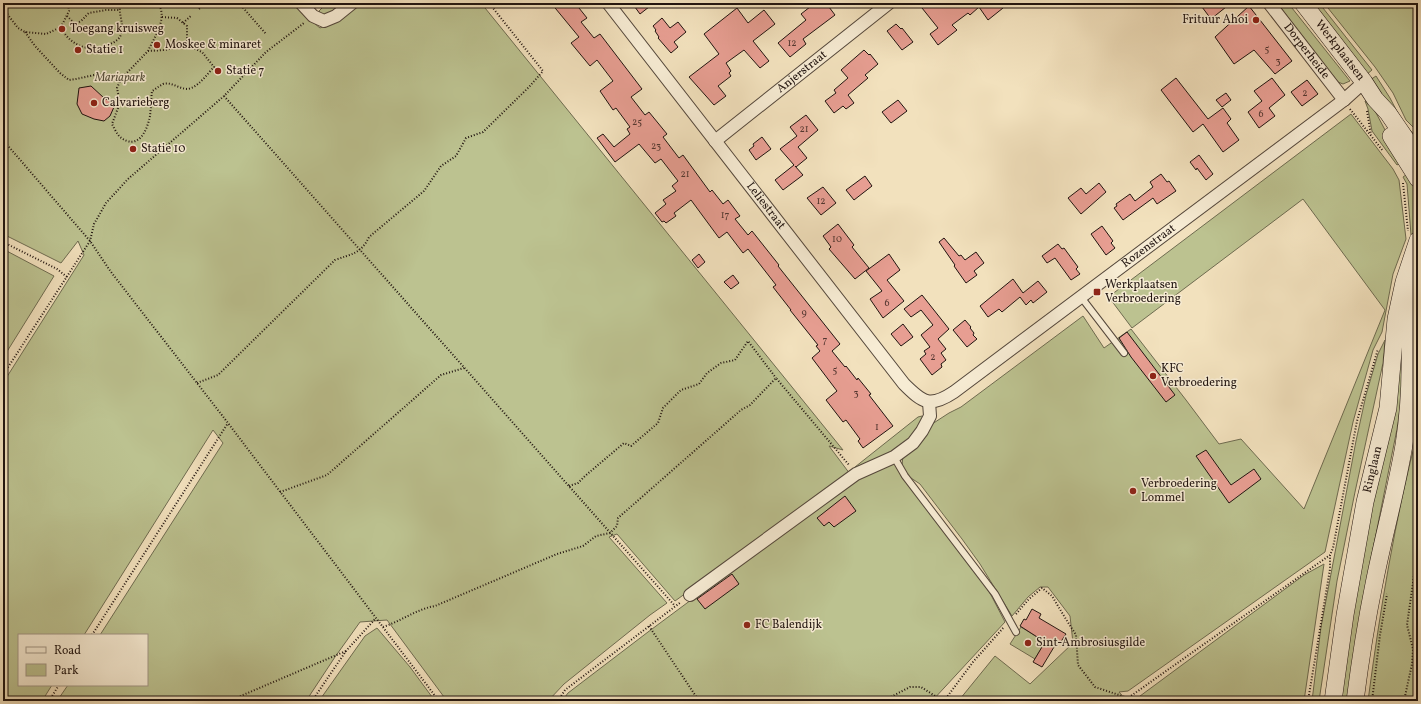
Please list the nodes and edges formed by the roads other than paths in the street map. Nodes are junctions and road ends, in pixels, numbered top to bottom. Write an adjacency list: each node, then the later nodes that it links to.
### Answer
1 (301, 3): 2 (street)
2 (352, 3)
3 (608, 3): 10 (street, Leliestraat)
4 (889, 3): 10 (street, Anjerstraat)
5 (1268, 3): 9 (street, Dorperheide)
6 (1303, 3): 7 (main road, Werkplaatsen)
7 (1364, 82): 8 (main road, Werkplaatsen); 9 (street, Rozenstraat)
8 (1375, 99): 11 (main road, Werkplaatsen); 12 (main road, Werkplaatsen)
9 (1344, 100): 15 (street, Rozenstraat)
10 (716, 141): 17 (street, Leliestraat)
11 (1418, 157)
12 (1410, 179)
13 (1413, 236): 21 (main road, Ringlaan)
14 (1418, 279): 22 (main road, Ringlaan)
15 (1081, 297): 16 (lane); 17 (street, Rozenstraat)
16 (1124, 353)
17 (929, 402): 18 (street)
18 (894, 457): 19 (street); 20 (lane)
19 (690, 594)
20 (1016, 632)
21 (1333, 701)
22 (1355, 701)

